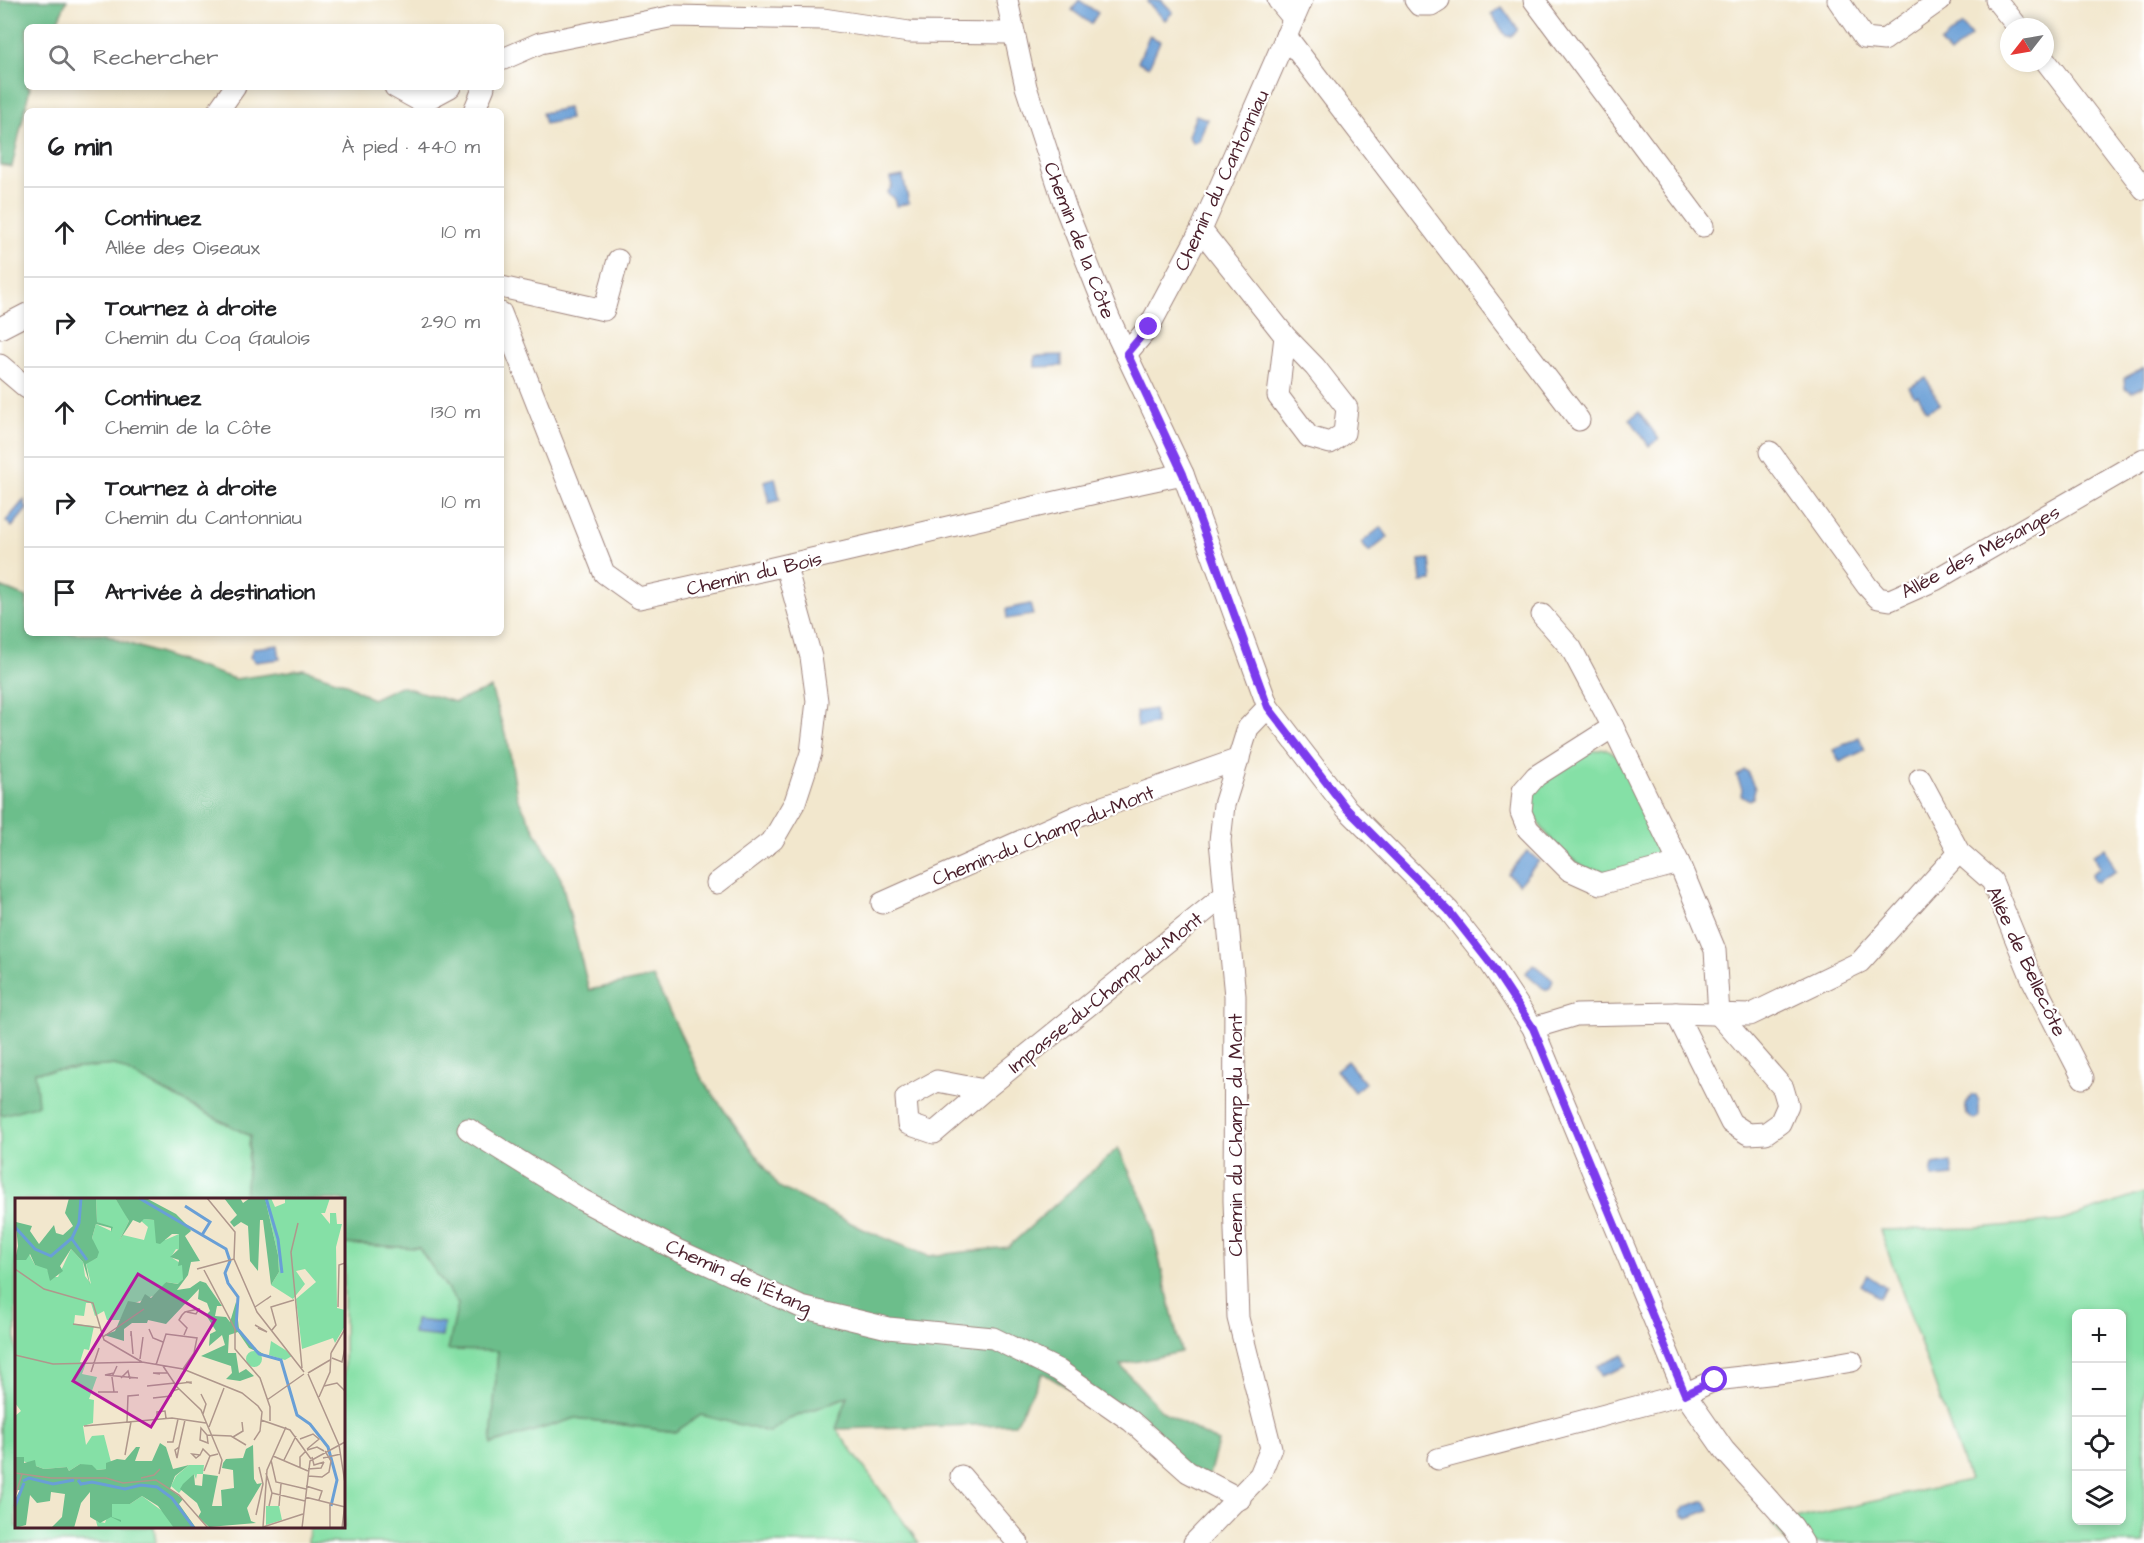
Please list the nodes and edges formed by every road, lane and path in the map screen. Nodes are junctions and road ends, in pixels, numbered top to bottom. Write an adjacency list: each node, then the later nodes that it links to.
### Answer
1 (1007, 0): 11 (street, Chemin de la Côte)
2 (1278, 0): 9 (street)
3 (1415, 0): 4 (street)
4 (1439, 0)
5 (1534, 0): 22 (street)
6 (1838, 0): 7 (street)
7 (1940, 0)
8 (1996, 0): 10 (street)
9 (1293, 18): 23 (street, Chemin du Cantonniau); 33 (street)
10 (2011, 18)
11 (1012, 33): 12 (street); 30 (street, Chemin de la Côte)
12 (504, 59)
13 (2054, 72): 21 (street)
14 (233, 90): 19 (street)
15 (399, 90): 18 (street)
16 (446, 90): 18 (street)
17 (483, 90): 20 (street)
18 (423, 106)
19 (220, 108)
20 (475, 108)
21 (2144, 189)
22 (1703, 226)
23 (1201, 230): 29 (street); 30 (street, Chemin du Cantonniau)
24 (618, 260): 25 (street)
25 (504, 288)
26 (24, 316): 28 (street)
27 (504, 322): 37 (street, Chemin du Bois)
28 (0, 328)
29 (1285, 336): 29 (street)
30 (1127, 353): 36 (street, Chemin de la Côte)
31 (0, 364): 32 (street)
32 (24, 385)
33 (1579, 420)
34 (1770, 452): 35 (street, Allée des Mésanges)
35 (2144, 459)
36 (1183, 474): 37 (street, Chemin du Bois); 39 (street, Chemin de la Côte)
37 (786, 567): 45 (street)
38 (1542, 615): 40 (street)
39 (1268, 707): 41 (street, Chemin du Champ du Mont); 50 (street, Chemin de la Côte)
40 (1613, 727): 44 (street); 44 (street)
41 (1239, 759): 46 (street, Chemin du Champ du Mont); 47 (street, Chemin-du Champ-du-Mont)
42 (1920, 779): 43 (street, Allée de Bellecôte)
43 (1959, 852): 49 (street); 51 (street, Allée de Bellecôte)
44 (1679, 863): 49 (street)
45 (717, 883)
46 (1226, 894): 52 (street, Impasse-du-Champ-du-Mont); 58 (street, Chemin du Champ du Mont)
47 (882, 903)
48 (1677, 1012): 49 (street); 49 (street); 50 (street)
49 (1719, 1015)
50 (1533, 1028): 55 (street, Chemin de la Côte)
51 (2083, 1078)
52 (984, 1090)
53 (468, 1129): 58 (street, Chemin de l'Étang)
54 (1852, 1360): 55 (street)
55 (1685, 1394): 56 (street); 61 (street, Chemin de la Côte)
56 (1437, 1459)
57 (961, 1476): 59 (street)
58 (1240, 1499): 60 (street, Chemin du Champ du Mont)
59 (1018, 1543)
60 (1194, 1543)
61 (1803, 1543)

